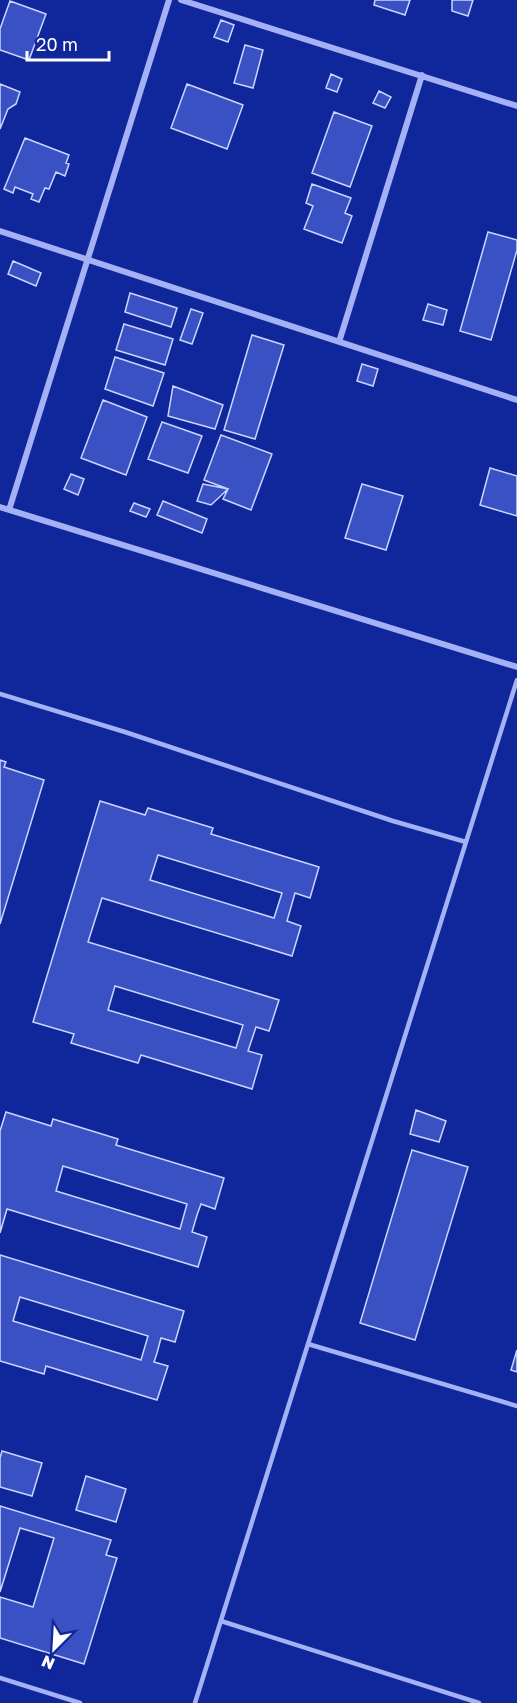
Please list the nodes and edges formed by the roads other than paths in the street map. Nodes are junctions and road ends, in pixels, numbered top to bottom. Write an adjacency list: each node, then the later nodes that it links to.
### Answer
1 (169, 0): 6 (street)
2 (181, 0): 3 (street)
3 (422, 75): 4 (street); 7 (street)
4 (517, 106)
5 (0, 231): 6 (street)
6 (88, 259): 7 (street); 10 (street)
7 (339, 342): 8 (street)
8 (517, 400)
9 (0, 507): 10 (street)
10 (9, 510): 11 (street)
11 (517, 667)
12 (517, 680): 14 (lane)
13 (0, 694): 14 (lane)
14 (466, 842): 15 (lane)
15 (308, 1344): 16 (lane); 17 (lane)
16 (517, 1407)
17 (221, 1621): 20 (lane); 21 (lane)
18 (0, 1678): 19 (lane)
19 (80, 1703)
20 (195, 1703)
21 (479, 1703)

